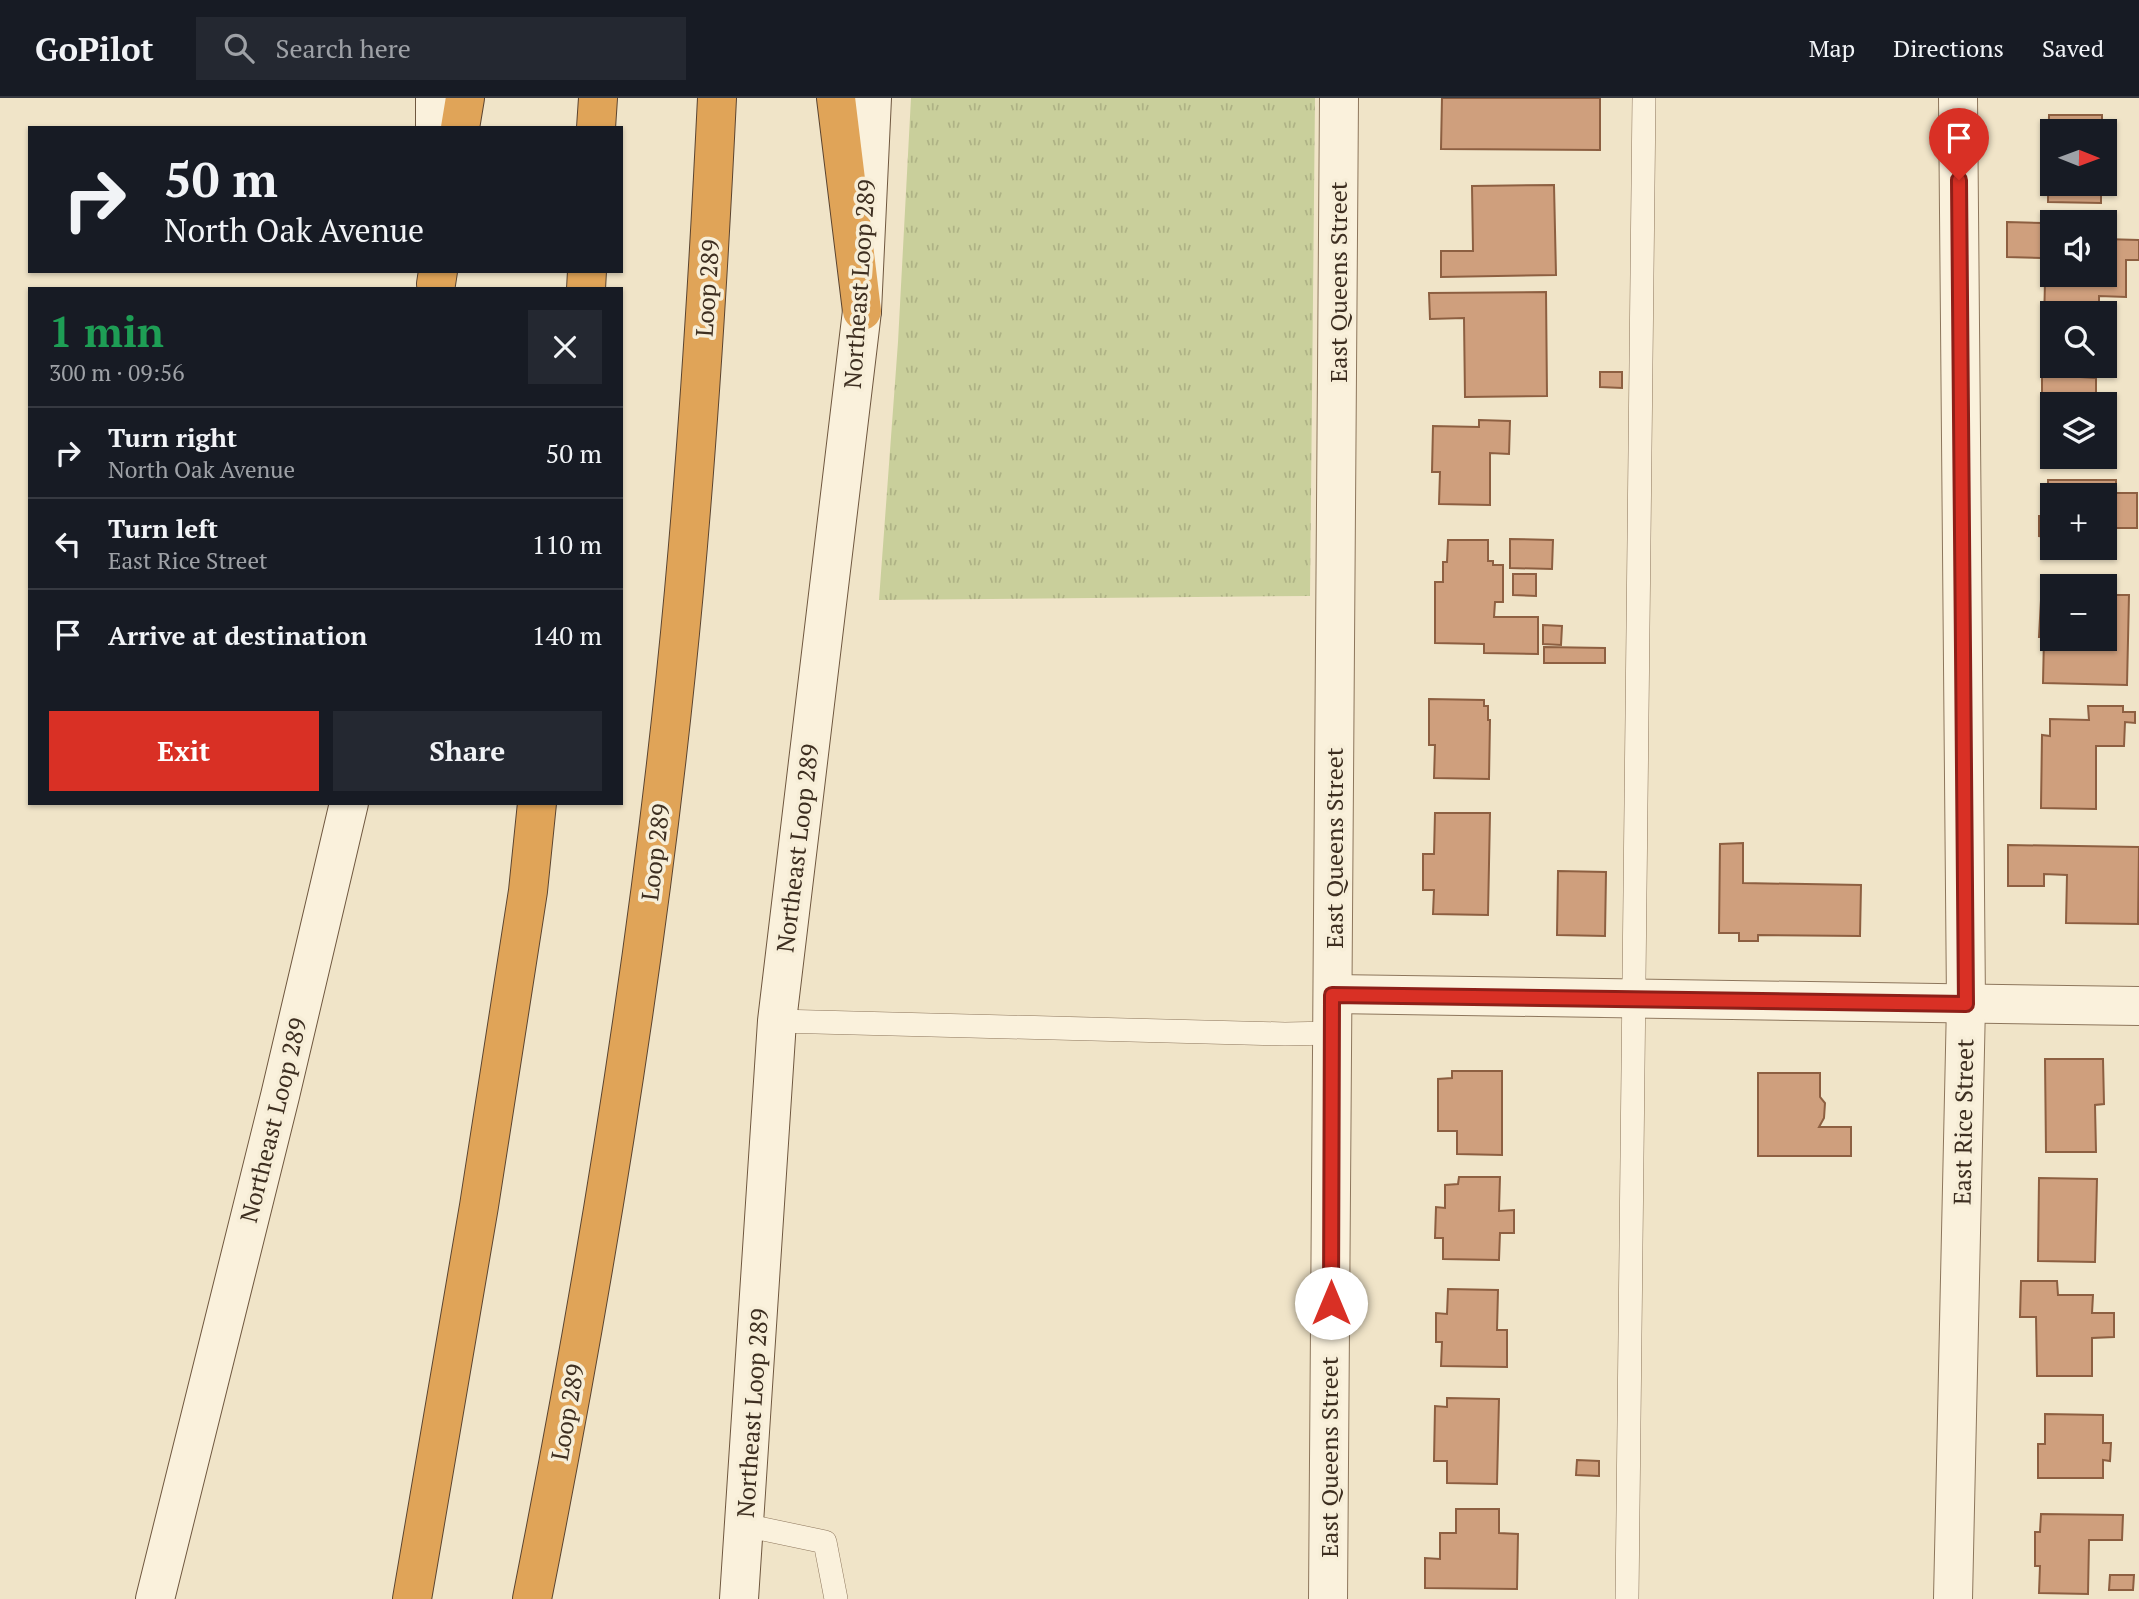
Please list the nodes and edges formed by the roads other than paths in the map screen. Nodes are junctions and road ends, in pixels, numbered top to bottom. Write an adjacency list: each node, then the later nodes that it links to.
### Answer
1 (435, 98): 10 (street)
2 (465, 98): 11 (highway)
3 (598, 98): 12 (highway)
4 (717, 98): 26 (highway, Loop 289)
5 (836, 98): 13 (highway)
6 (872, 98): 13 (street, Northeast Loop 289)
7 (1339, 98): 16 (street, East Queens Street)
8 (1644, 98): 17 (lane)
9 (1958, 98): 18 (street, East Rice Street)
10 (435, 126)
11 (460, 126)
12 (596, 126)
13 (862, 311): 20 (street, Northeast Loop 289)
14 (349, 805): 24 (street, Northeast Loop 289)
15 (537, 805): 25 (highway)
16 (1332, 995): 17 (street); 21 (street, East Queens Street)
17 (1633, 999): 18 (street); 29 (lane)
18 (1966, 1004): 19 (street); 30 (street, East Rice Street)
19 (2139, 1006)
20 (776, 1021): 21 (lane); 22 (street, Northeast Loop 289)
21 (1332, 1033): 28 (street, East Queens Street)
22 (744, 1525): 23 (street, Northeast Loop 289); 27 (lane)
23 (742, 1587)
24 (155, 1599)
25 (412, 1599)
26 (533, 1599)
27 (836, 1599)
28 (1328, 1599)
29 (1627, 1599)
30 (1953, 1599)

